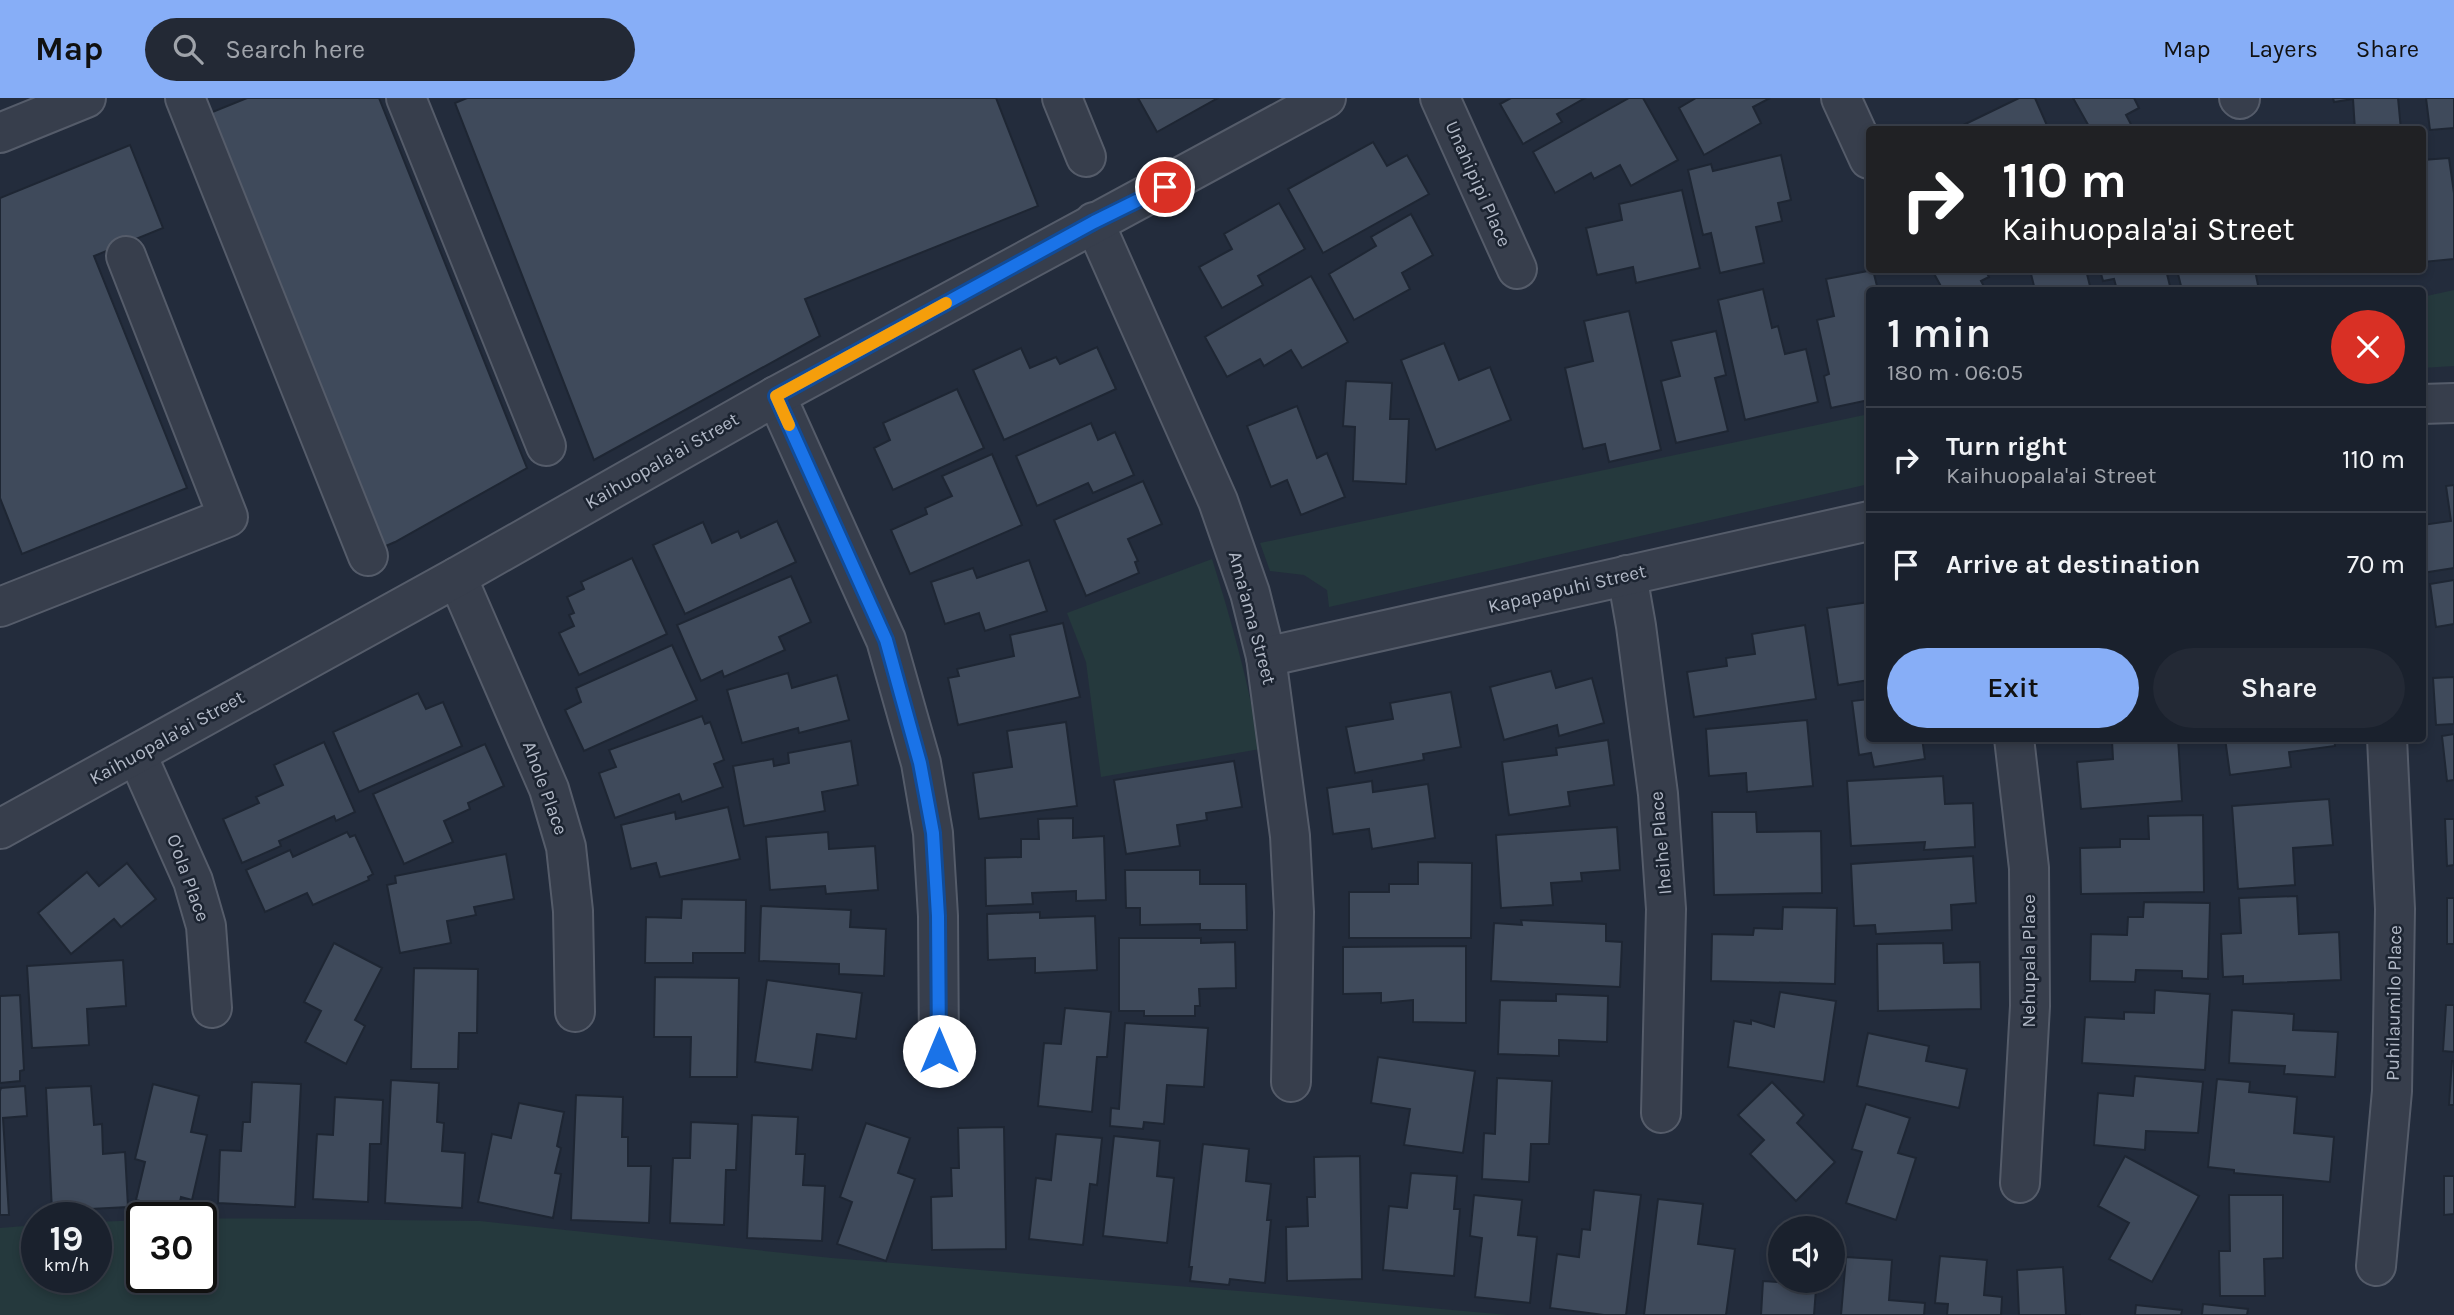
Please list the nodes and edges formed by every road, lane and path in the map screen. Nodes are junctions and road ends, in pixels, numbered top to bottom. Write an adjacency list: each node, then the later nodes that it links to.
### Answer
1 (86, 98): 8 (street)
2 (185, 98): 19 (street)
3 (406, 98): 17 (street)
4 (1062, 98): 10 (street)
5 (1326, 98): 11 (street, Kaihuopala'ai Street)
6 (1440, 98): 13 (street, Unahipipi Place)
7 (1841, 98): 9 (street)
8 (0, 133)
9 (1866, 152)
10 (1086, 157)
11 (1094, 222): 14 (street, Kaihuopala'ai Street); 23 (street, Ama'ama Street)
12 (126, 257): 22 (street)
13 (1517, 269)
14 (776, 396): 21 (street, Kaihuopala'ai Street); 30 (street)
15 (2454, 403): 16 (street)
16 (2426, 404)
17 (546, 446)
18 (1866, 522): 20 (street, Kapapapuhi Street)
19 (368, 556)
20 (1626, 575): 23 (street, Kapapapuhi Street); 32 (street, Iheihe Place)
21 (457, 577): 26 (street, Kaihuopala'ai Street); 29 (street, Ahole Place)
22 (0, 607)
23 (1266, 657): 31 (street, Ama'ama Street)
24 (2014, 742): 33 (street, Nehupala Place)
25 (2387, 742): 34 (street, Puhilaumilo Place)
26 (137, 755): 27 (street, Kaihuopala'ai Street); 28 (street, O'ola Place)
27 (0, 829)
28 (212, 1008)
29 (575, 1012)
30 (939, 1051)
31 (1292, 1082)
32 (1661, 1113)
33 (2020, 1183)
34 (2376, 1266)

